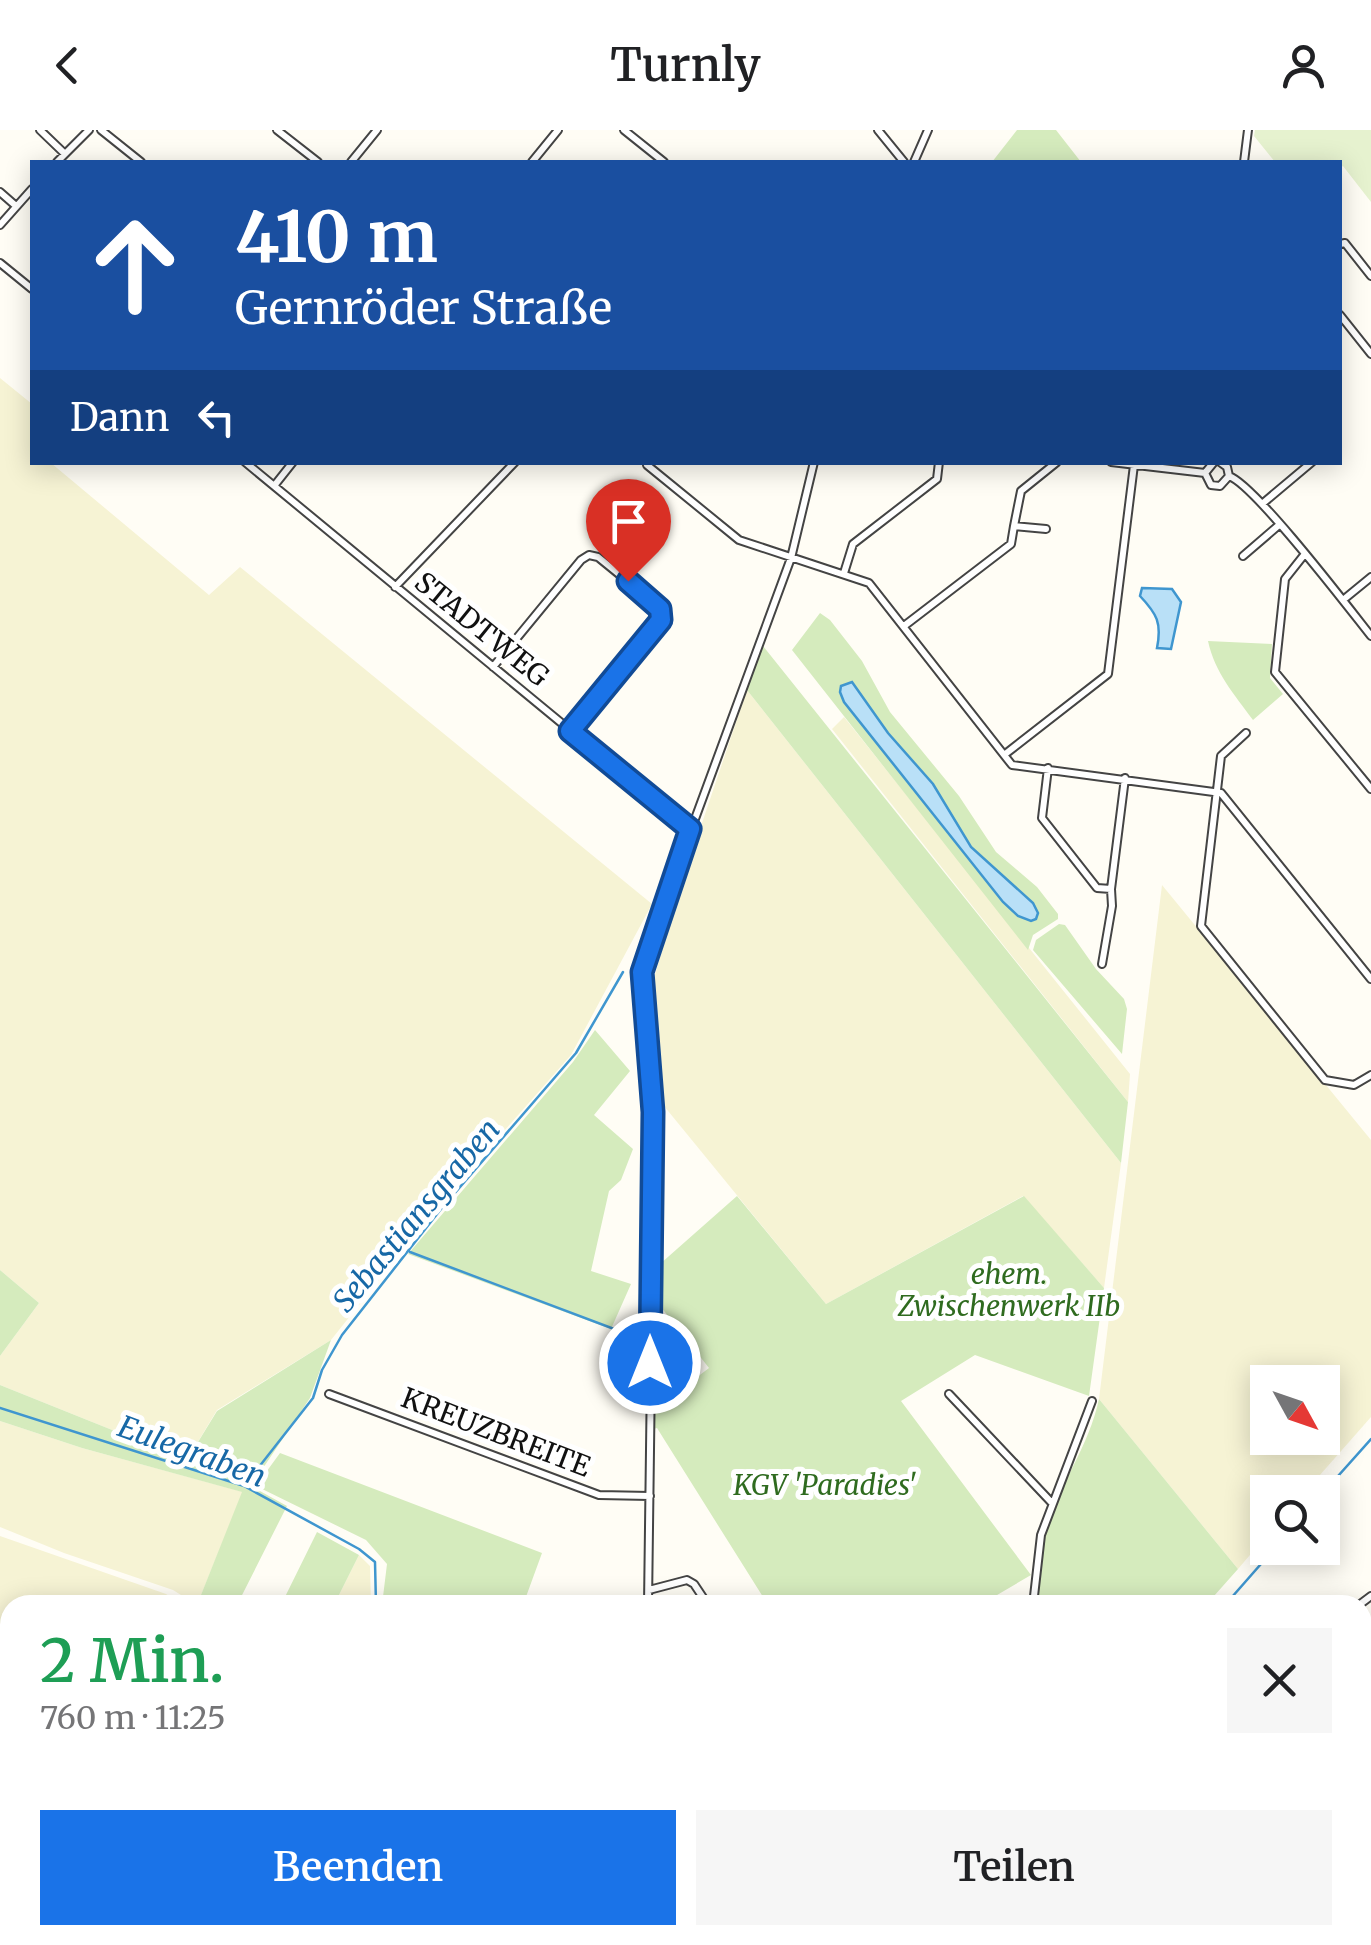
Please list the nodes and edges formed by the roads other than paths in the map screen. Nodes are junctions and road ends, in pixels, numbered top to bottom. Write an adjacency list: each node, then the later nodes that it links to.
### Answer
1 (40, 130): 11 (street)
2 (89, 130): 11 (street)
3 (101, 130): 13 (street)
4 (277, 130): 14 (street)
5 (377, 130): 15 (street)
6 (558, 130): 16 (street)
7 (624, 130): 17 (street)
8 (878, 130): 18 (street)
9 (928, 130): 19 (street)
10 (1248, 130): 20 (street)
11 (65, 154): 12 (street)
12 (59, 160)
13 (138, 160)
14 (315, 160)
15 (353, 160)
16 (534, 160)
17 (662, 160)
18 (902, 160)
19 (915, 160)
20 (1244, 160)
21 (30, 191): 23 (street)
22 (0, 192): 23 (street)
23 (16, 206): 24 (street)
24 (0, 225)
25 (1342, 244): 27 (street)
26 (0, 263): 28 (street)
27 (1371, 276)
28 (30, 287)
29 (1342, 318): 30 (street)
30 (1371, 354)
31 (249, 465): 44 (street, STADTWEG)
32 (291, 465): 44 (street)
33 (509, 465): 54 (street)
34 (648, 465): 51 (street)
35 (813, 465): 51 (street)
36 (939, 465): 52 (street)
37 (1053, 465): 47 (street)
38 (1134, 465): 42 (street); 61 (street)
39 (1213, 465): 42 (street)
40 (1223, 465): 43 (street)
41 (1308, 465): 45 (street)
42 (1204, 473): 43 (street)
43 (1230, 476): 45 (street)
44 (274, 486): 54 (street, STADTWEG)
45 (1262, 504): 46 (street)
46 (1279, 525): 49 (street); 50 (street)
47 (1014, 526): 48 (street); 56 (street)
48 (1046, 529)
49 (1304, 555): 55 (street); 64 (street)
50 (1243, 556)
51 (791, 558): 52 (street); 66 (street)
52 (844, 573): 56 (street)
53 (1371, 577): 55 (street)
54 (394, 587): 58 (street, STADTWEG)
55 (1343, 600): 57 (street)
56 (904, 626): 61 (street)
57 (1371, 636)
58 (493, 667): 59 (street, STADTWEG); 59 (street)
59 (570, 731): 66 (street, STADTWEG)
60 (1246, 733): 65 (street)
61 (1004, 755): 62 (street)
62 (1048, 768): 63 (street); 67 (street)
63 (1124, 778): 65 (street); 67 (street)
64 (1371, 789)
65 (1217, 791): 69 (street); 70 (street)
66 (690, 829): 74 (street)
67 (1111, 889): 68 (street)
68 (1102, 964)
69 (1371, 979)
70 (1371, 1075)
71 (329, 1394): 74 (street, KREUZBREITE)
72 (948, 1394): 75 (street)
73 (1092, 1401): 75 (street)
74 (650, 1496): 76 (street)
75 (1052, 1503): 79 (street)
76 (648, 1590): 77 (street); 78 (street)
77 (648, 1595)
78 (701, 1595)
79 (1035, 1595)

